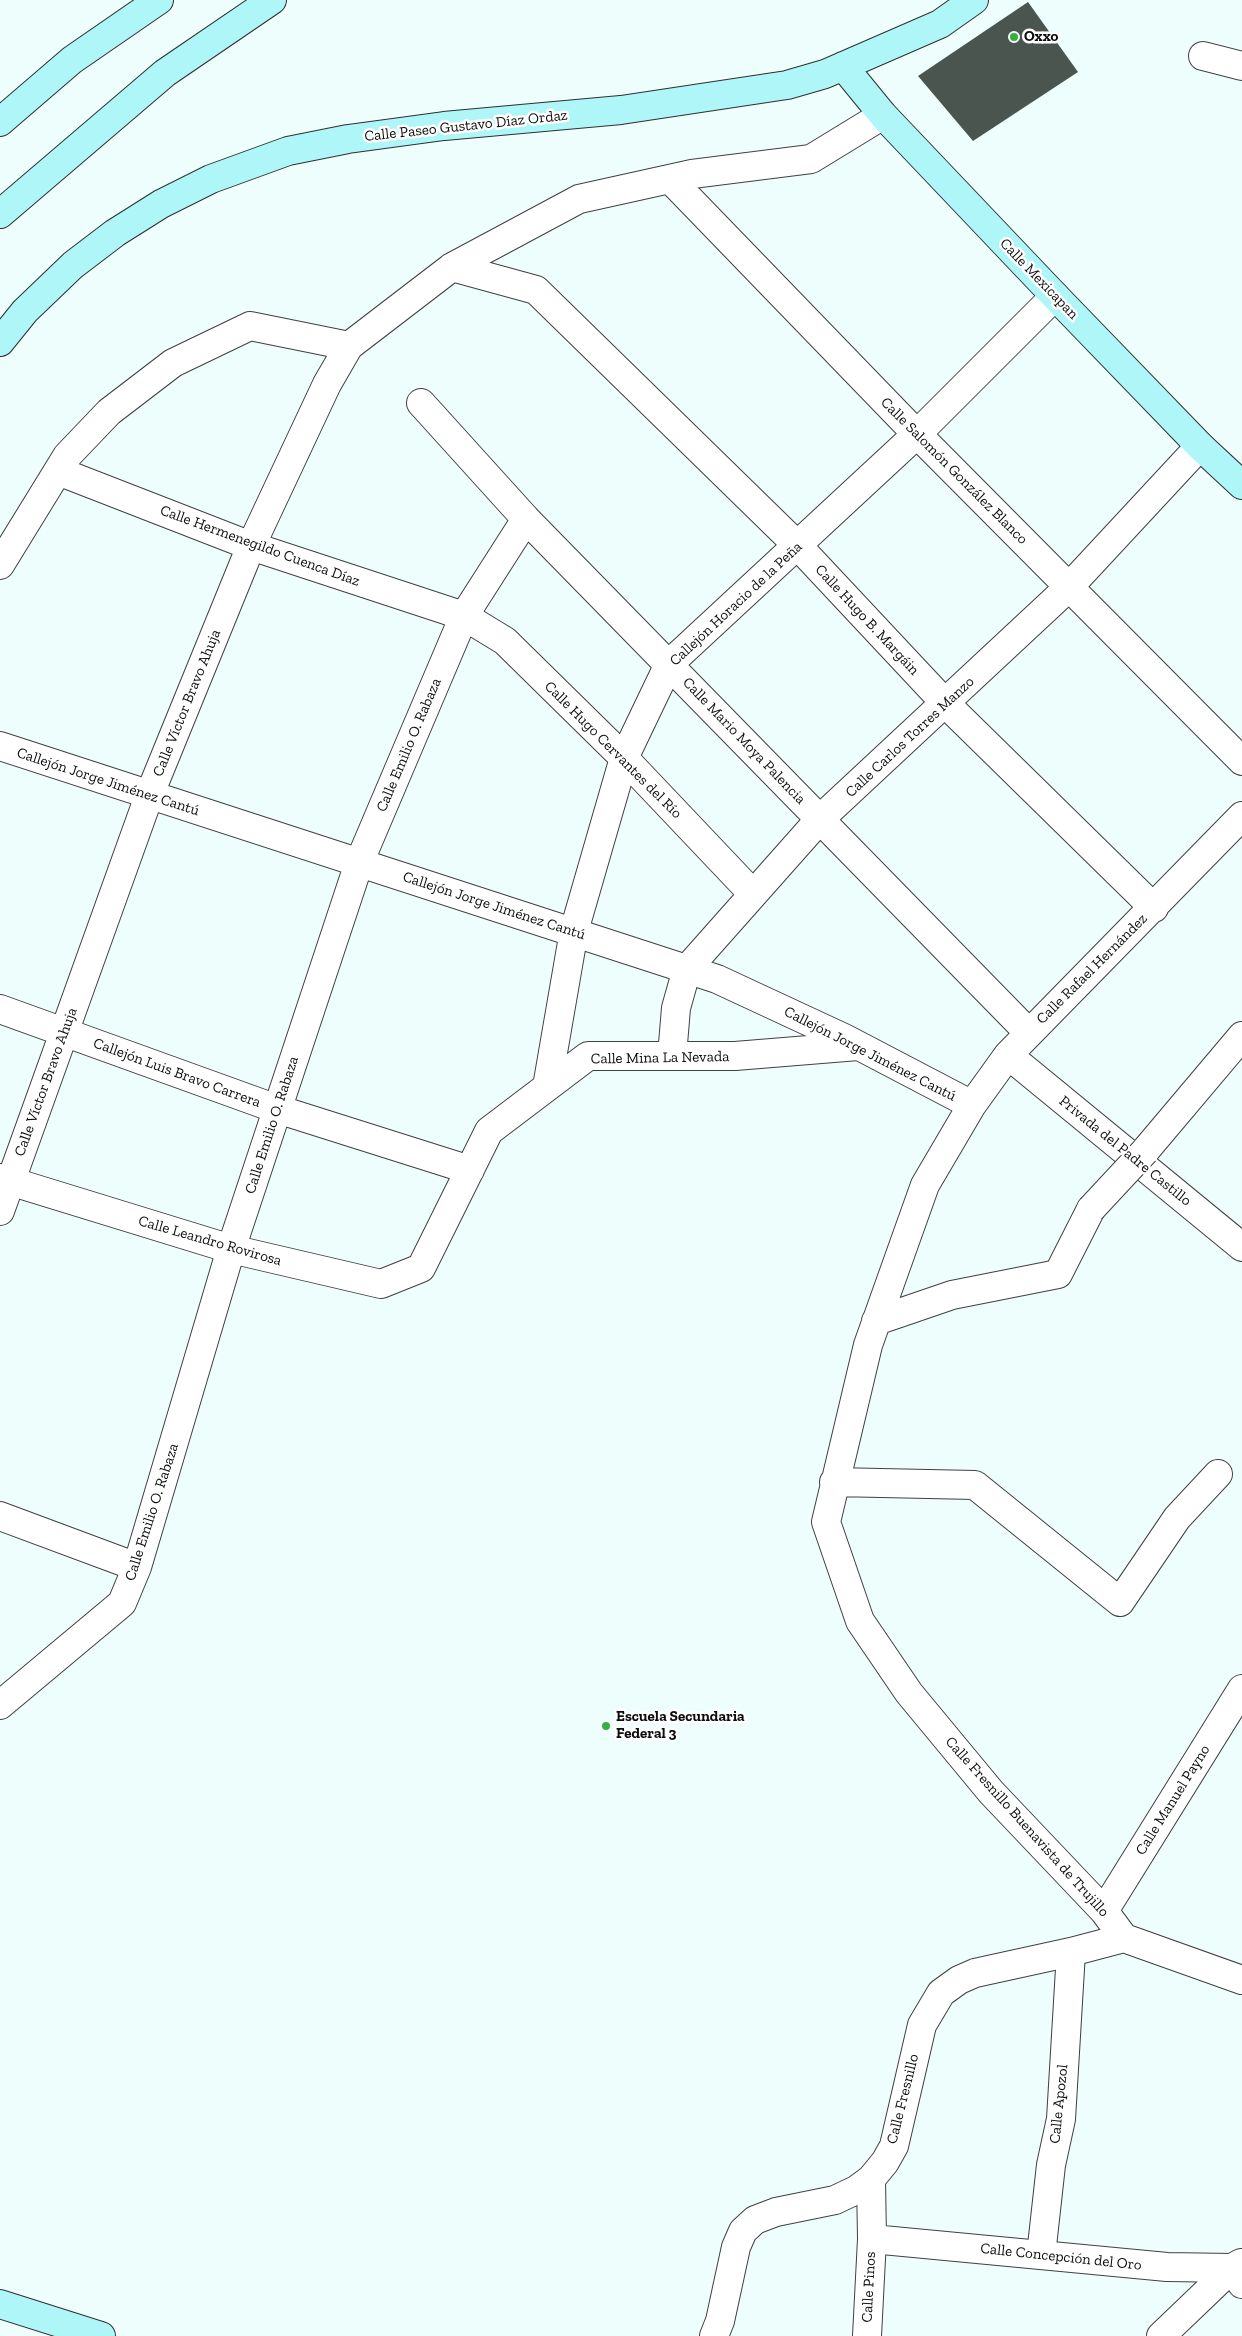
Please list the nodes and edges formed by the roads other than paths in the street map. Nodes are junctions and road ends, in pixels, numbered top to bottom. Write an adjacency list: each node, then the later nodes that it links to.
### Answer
1 (159, 0): 8 (main road)
2 (272, 0): 10 (main road)
3 (974, 0): 5 (main road, Calle Paseo Gustavo Díaz Ordaz)
4 (1203, 56): 6 (street)
5 (842, 66): 7 (main road, Calle Mexicapan); 13 (main road, Calle Paseo Gustavo Díaz Ordaz)
6 (1242, 66)
7 (882, 114): 9 (street); 12 (main road, Calle Mexicapan)
8 (0, 122)
9 (670, 179): 11 (street); 16 (street, Calle Salomón González Blanco)
10 (0, 214)
11 (452, 267): 14 (street); 22 (street, Calle Hugo B. Margáin)
12 (1055, 296): 16 (street, Callejón Horacio de la Peña); 17 (main road, Calle Mexicapan)
13 (0, 342)
14 (349, 346): 18 (street); 21 (street, Calle Víctor Bravo Ahuja)
15 (421, 404): 20 (street, Calle Mario Moya Palencia)
16 (917, 434): 22 (street, Callejón Horacio de la Peña); 24 (street, Calle Salomón González Blanco)
17 (1200, 446): 19 (main road, Calle Mexicapan); 24 (street, Calle Carlos Torres Manzo)
18 (58, 471): 21 (street, Calle Hermenegildo Cuenca Díaz); 23 (street)
19 (1242, 485)
20 (526, 519): 25 (street, Calle Emilio O. Rabaza); 26 (street, Calle Mario Moya Palencia)
21 (251, 546): 25 (street, Calle Hermenegildo Cuenca Díaz); 31 (street, Calle Víctor Bravo Ahuja)
22 (798, 546): 26 (street, Callejón Horacio de la Peña); 27 (street, Calle Hugo B. Margáin)
23 (0, 565)
24 (1069, 587): 27 (street, Calle Carlos Torres Manzo); 30 (street, Calle Salomón González Blanco)
25 (464, 616): 29 (street, Calle Hugo Cervantes del Río); 34 (street, Calle Emilio O. Rabaza)
26 (669, 664): 29 (street, Callejón Horacio de la Peña); 33 (street, Calle Mario Moya Palencia)
27 (946, 704): 33 (street, Calle Carlos Torres Manzo); 36 (street, Calle Hugo B. Margáin)
28 (0, 746): 31 (street, Callejón Jorge Jiménez Cantú)
29 (624, 758): 35 (street, Calle Hugo Cervantes del Río); 37 (street, Callejón Horacio de la Peña)
30 (1242, 761)
31 (149, 796): 34 (street, Callejón Jorge Jiménez Cantú); 40 (street, Calle Víctor Bravo Ahuja)
32 (1242, 816): 36 (street, Calle Rafael Hernández)
33 (820, 819): 35 (street, Calle Carlos Torres Manzo); 41 (street, Calle Mario Moya Palencia)
34 (359, 863): 37 (street, Callejón Jorge Jiménez Cantú); 48 (street, Calle Emilio O. Rabaza)
35 (753, 894): 38 (street, Calle Carlos Torres Manzo)
36 (1154, 908): 41 (street, Calle Rafael Hernández)
37 (574, 931): 38 (street, Callejón Jorge Jiménez Cantú); 46 (street, Callejón Horacio de la Peña)
38 (687, 969): 43 (street, Callejón Jorge Jiménez Cantú); 45 (street, Calle Carlos Torres Manzo)
39 (0, 1009): 40 (street, Callejón Luis Bravo Carrera)
40 (64, 1031): 48 (street, Callejón Luis Bravo Carrera); 51 (street, Calle Víctor Bravo Ahuja)
41 (1028, 1032): 44 (street, Calle Rafael Hernández)
42 (1242, 1036): 56 (street, bridge)
43 (858, 1046): 45 (street, Calle Mina La Nevada); 47 (street, Callejón Jorge Jiménez Cantú)
44 (1008, 1055): 47 (street, Calle Rafael Hernández); 53 (street, Privada del Padre Castillo)
45 (672, 1056): 46 (street, Calle Mina La Nevada)
46 (547, 1087): 50 (street, Calle Mina La Nevada)
47 (972, 1106): 49 (street, Calle Rafael Hernández)
48 (276, 1109): 50 (street, Callejón Luis Bravo Carrera); 54 (street, Calle Emilio O. Rabaza)
49 (955, 1133): 56 (street, Calle Fresnillo Buenavista de Trujillo)
50 (470, 1170): 55 (street, Calle Mina La Nevada)
51 (5, 1180): 52 (street, Calle Víctor Bravo Ahuja); 54 (street, Calle Leandro Rovirosa)
52 (0, 1211)
53 (1242, 1248)
54 (231, 1250): 55 (street, Calle Leandro Rovirosa); 60 (street, Calle Emilio O. Rabaza)
55 (421, 1268)
56 (876, 1321): 58 (street, Calle Fresnillo Buenavista de Trujillo)
57 (1218, 1474): 58 (street)
58 (834, 1482): 63 (street, Calle Fresnillo Buenavista de Trujillo)
59 (0, 1516): 60 (street)
60 (137, 1567): 62 (street, Calle Emilio O. Rabaza)
61 (1242, 1689): 63 (street, Calle Manuel Payno)
62 (0, 1705)
63 (1104, 1911): 64 (street, Calle Fresnillo Buenavista de Trujillo)
64 (1124, 1938): 65 (street, Calle Fresnillo); 66 (street)
65 (1071, 1952): 67 (street, Calle Fresnillo); 69 (street, Calle Apozol)
66 (1242, 1980)
67 (871, 2179): 68 (street, Calle Pinos); 73 (street, Calle Fresnillo)
68 (872, 2239): 69 (street, Calle Concepción del Oro); 74 (street, Calle Pinos)
69 (1041, 2255): 70 (street, Calle Concepción del Oro)
70 (1239, 2271): 75 (street)
71 (0, 2304): 72 (main road)
72 (101, 2336)
73 (714, 2336)
74 (867, 2336)
75 (1161, 2336)

